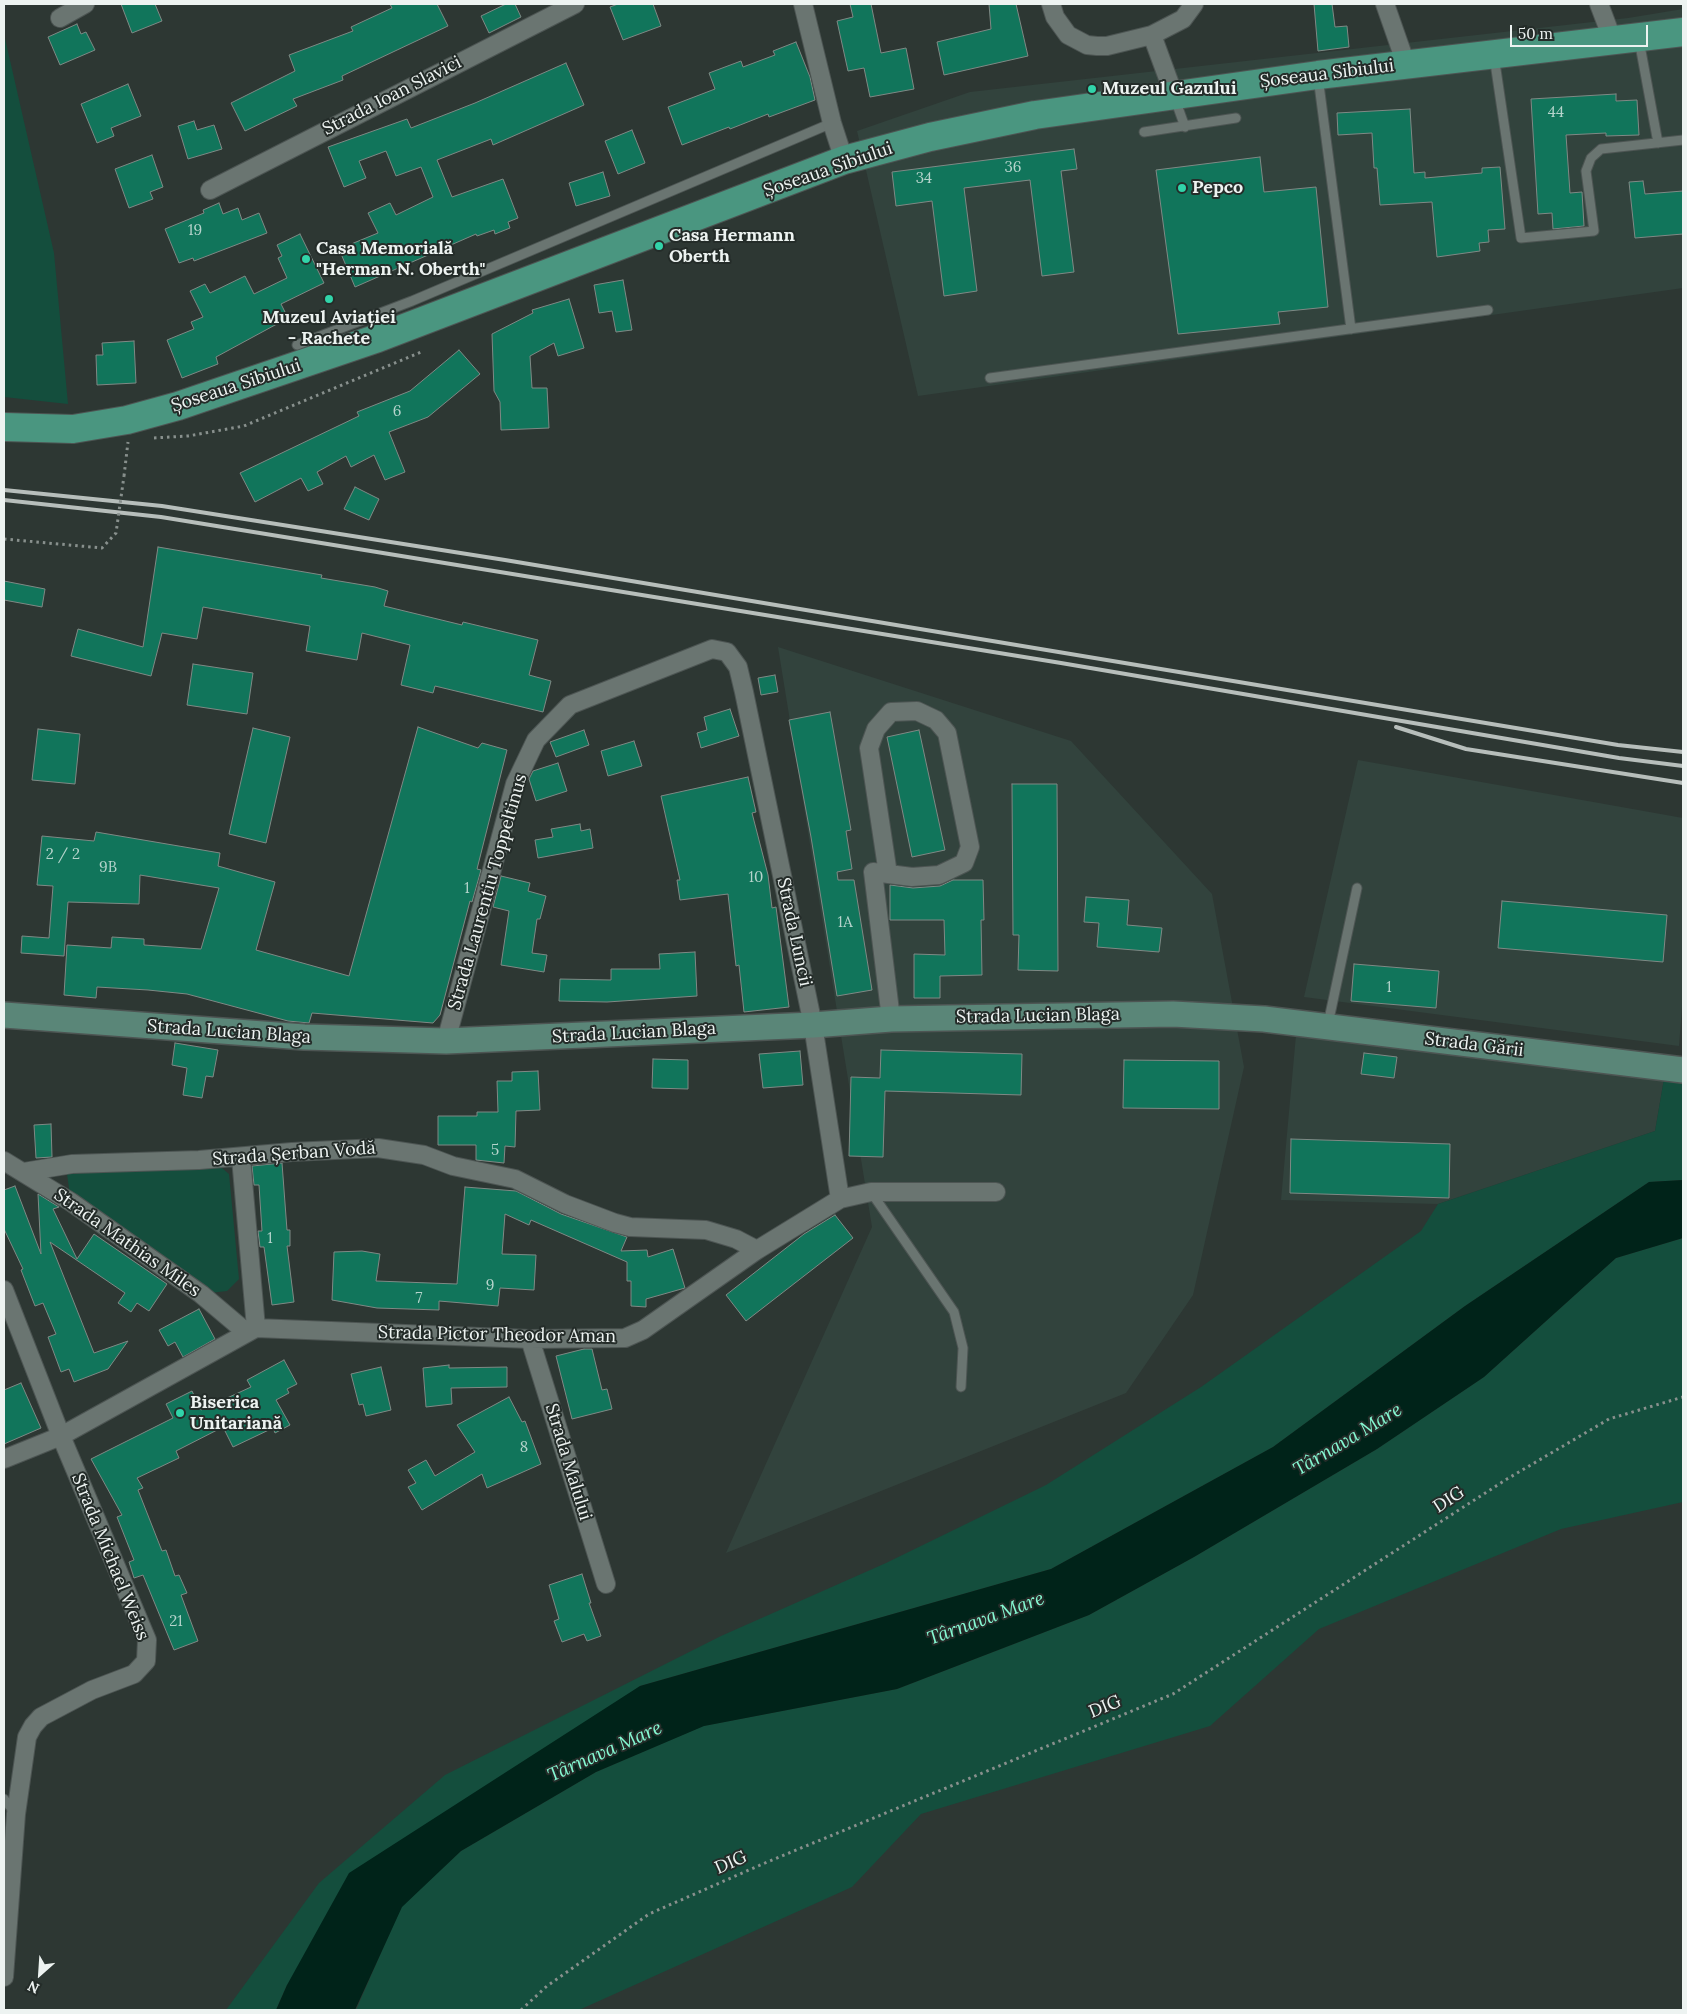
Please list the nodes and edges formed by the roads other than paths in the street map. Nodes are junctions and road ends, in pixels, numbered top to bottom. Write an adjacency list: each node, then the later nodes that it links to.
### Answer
1 (85, 4): 8 (street)
2 (575, 4): 23 (street, Strada Ioan Slavici)
3 (802, 4): 17 (street)
4 (1051, 4): 10 (street)
5 (1194, 4): 10 (street)
6 (1385, 4): 13 (street)
7 (1599, 4): 11 (street)
8 (60, 18)
9 (1683, 32): 11 (main road, Șoseaua Sibiului)
10 (1152, 35): 15 (street)
11 (1626, 39): 12 (main road, Șoseaua Sibiului); 21 (lane)
12 (1494, 54): 13 (main road, Șoseaua Sibiului); 21 (lane)
13 (1406, 64): 14 (main road, Șoseaua Sibiului)
14 (1318, 74): 15 (main road, Șoseaua Sibiului); 25 (lane)
15 (1174, 95): 18 (lane); 22 (main road, Șoseaua Sibiului)
16 (1236, 118): 18 (lane)
17 (832, 123): 22 (street); 26 (lane)
18 (1184, 127): 19 (lane)
19 (1144, 132)
20 (1683, 140): 21 (lane)
21 (1658, 142)
22 (844, 160): 28 (main road, Șoseaua Sibiului)
23 (210, 190)
24 (1488, 310): 25 (lane)
25 (1352, 329): 27 (lane)
26 (298, 345)
27 (990, 378)
28 (4, 427)
29 (738, 667): 35 (street, Strada Luncii); 37 (street, Strada Laurentiu Toppeltinus)
30 (888, 874): 30 (street); 33 (street)
31 (1356, 888): 36 (lane)
32 (4, 1014): 37 (street, Strada Lucian Blaga)
33 (891, 1019): 34 (street, Strada Lucian Blaga); 35 (street, Strada Lucian Blaga)
34 (1264, 1020): 36 (street, Strada Gării)
35 (813, 1025): 37 (street, Strada Lucian Blaga); 44 (street, Strada Luncii)
36 (1328, 1027): 38 (street, Strada Gării)
37 (446, 1041)
38 (1683, 1070)
39 (241, 1158): 41 (street, Strada Șerban Vodă); 45 (street, Strada Șerban Vodă); 47 (street)
40 (4, 1161): 41 (street, Strada Mathias Miles)
41 (24, 1172): 47 (street, Strada Mathias Miles)
42 (871, 1192): 43 (street, Strada Pictor Theodor Aman); 44 (street, Strada Pictor Theodor Aman); 49 (lane)
43 (996, 1192)
44 (840, 1199): 45 (street, Strada Pictor Theodor Aman)
45 (756, 1250): 48 (street, Strada Pictor Theodor Aman)
46 (4, 1290): 50 (street, Strada Michael Weiss)
47 (251, 1330): 48 (street, Strada Pictor Theodor Aman); 50 (street)
48 (530, 1339): 52 (street, Strada Malului)
49 (961, 1387)
50 (61, 1436): 51 (street); 54 (street, Strada Michael Weiss)
51 (4, 1459)
52 (606, 1584)
53 (4, 1799): 54 (lane)
54 (16, 1814): 55 (street, Strada Michael Weiss)
55 (4, 1977)

